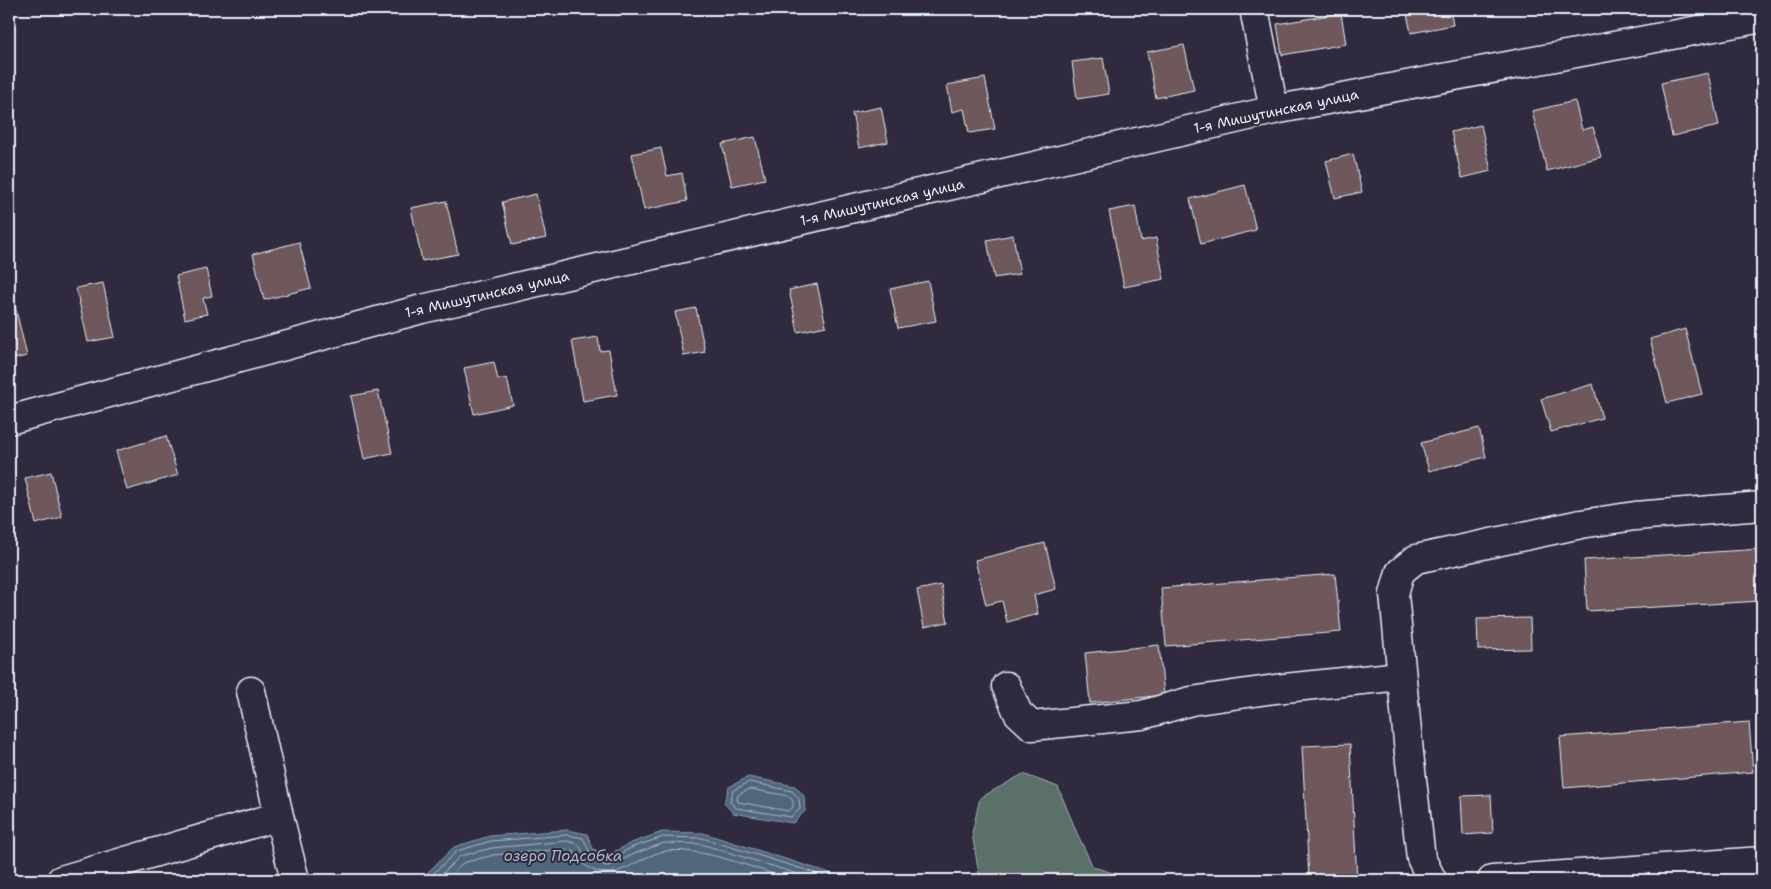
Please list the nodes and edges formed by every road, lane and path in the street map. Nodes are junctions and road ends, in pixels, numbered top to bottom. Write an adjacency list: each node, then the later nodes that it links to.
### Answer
1 (1254, 9): 3 (street)
2 (1762, 18): 3 (street, 1-я Мишутинская улица)
3 (1274, 110): 4 (street, 1-я Мишутинская улица)
4 (9, 420)
5 (1762, 506): 6 (street)
6 (1401, 676): 7 (street); 13 (street)
7 (1006, 686)
8 (251, 691): 9 (street)
9 (279, 816): 11 (street); 12 (street)
10 (1762, 861): 14 (street)
11 (61, 880)
12 (295, 880)
13 (1432, 880)
14 (1492, 880)

